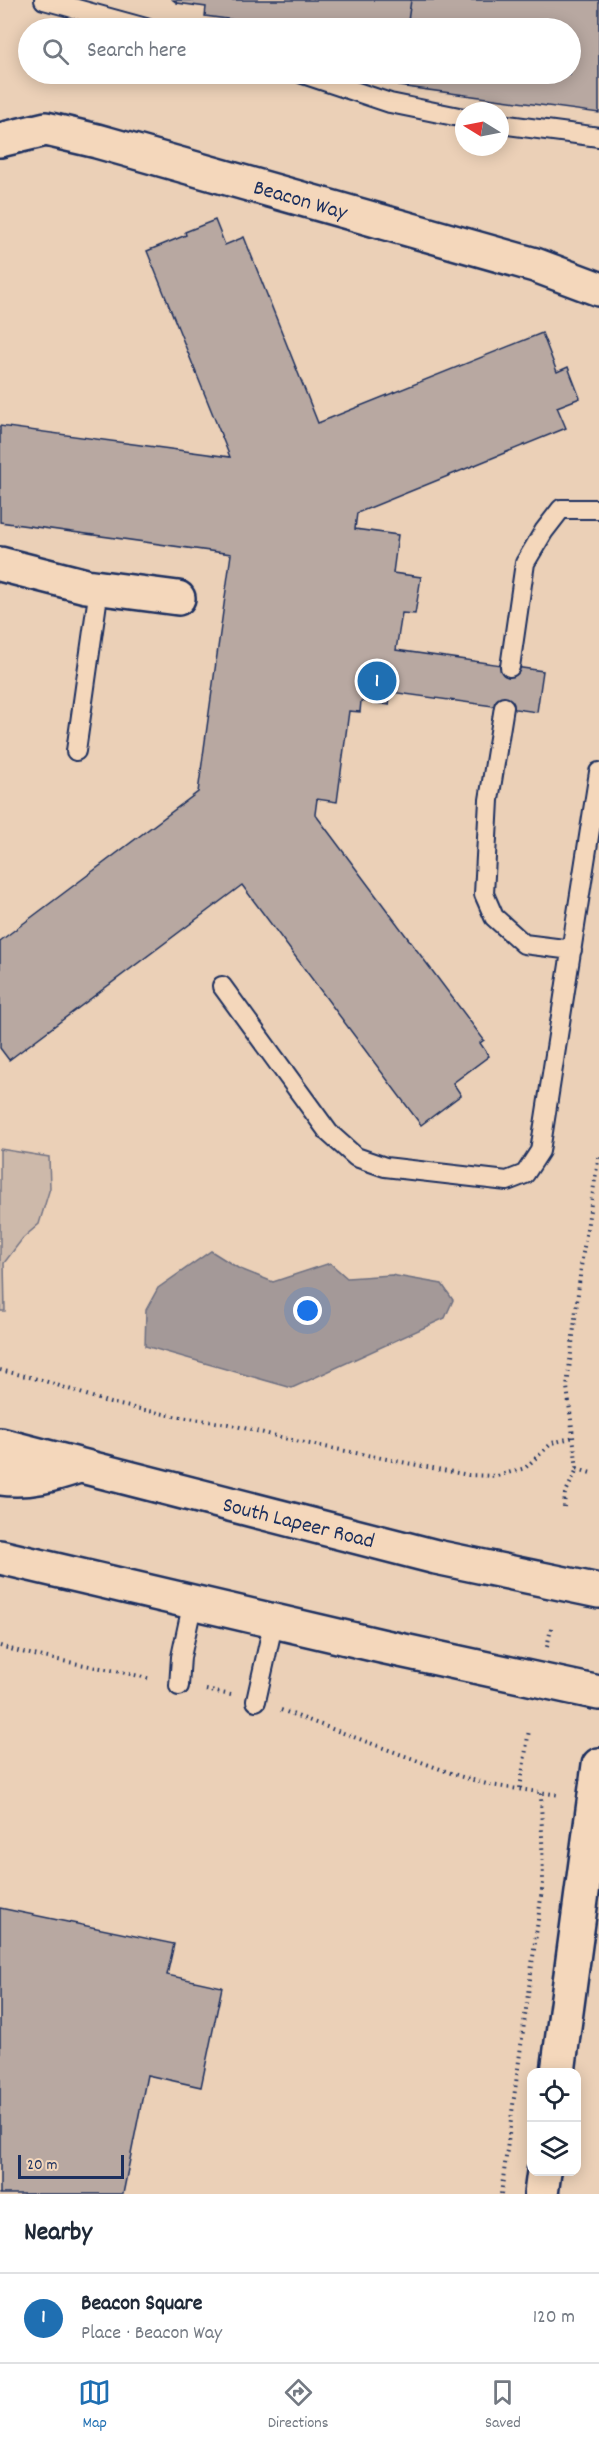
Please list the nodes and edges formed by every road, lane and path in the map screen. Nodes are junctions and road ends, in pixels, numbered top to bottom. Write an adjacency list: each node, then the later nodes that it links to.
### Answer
1 (44, 0): 2 (lane)
2 (110, 18)
3 (333, 84): 4 (lane)
4 (455, 116)
5 (509, 125): 6 (lane)
6 (599, 136)
7 (0, 140): 8 (main road, Beacon Way)
8 (599, 289)
9 (599, 509): 13 (lane)
10 (0, 564): 11 (main road)
11 (99, 588): 12 (main road); 15 (lane)
12 (178, 598)
13 (510, 666)
14 (504, 707): 17 (lane)
15 (76, 751)
16 (599, 772): 17 (lane)
17 (572, 950): 18 (lane)
18 (222, 986)
19 (599, 1155): 21 (path)
20 (0, 1370): 21 (path)
21 (574, 1437): 24 (path)
22 (0, 1445): 23 (main road, South Lapeer Road)
23 (81, 1466): 26 (main road); 29 (main road, South Lapeer Road)
24 (577, 1469): 25 (path); 27 (path)
25 (591, 1473)
26 (0, 1478)
27 (564, 1507)
28 (0, 1557): 30 (main road)
29 (599, 1592)
30 (193, 1601): 31 (main road); 34 (lane)
31 (274, 1620): 35 (main road); 36 (lane)
32 (552, 1624): 33 (path)
33 (546, 1652)
34 (179, 1686)
35 (599, 1693)
36 (256, 1701)
37 (529, 1730): 39 (path)
38 (599, 1765): 41 (main road)
39 (541, 1792): 40 (path); 43 (path)
40 (568, 1796)
41 (559, 2068)
42 (543, 2176): 44 (main road)
43 (501, 2194)
44 (541, 2194)

